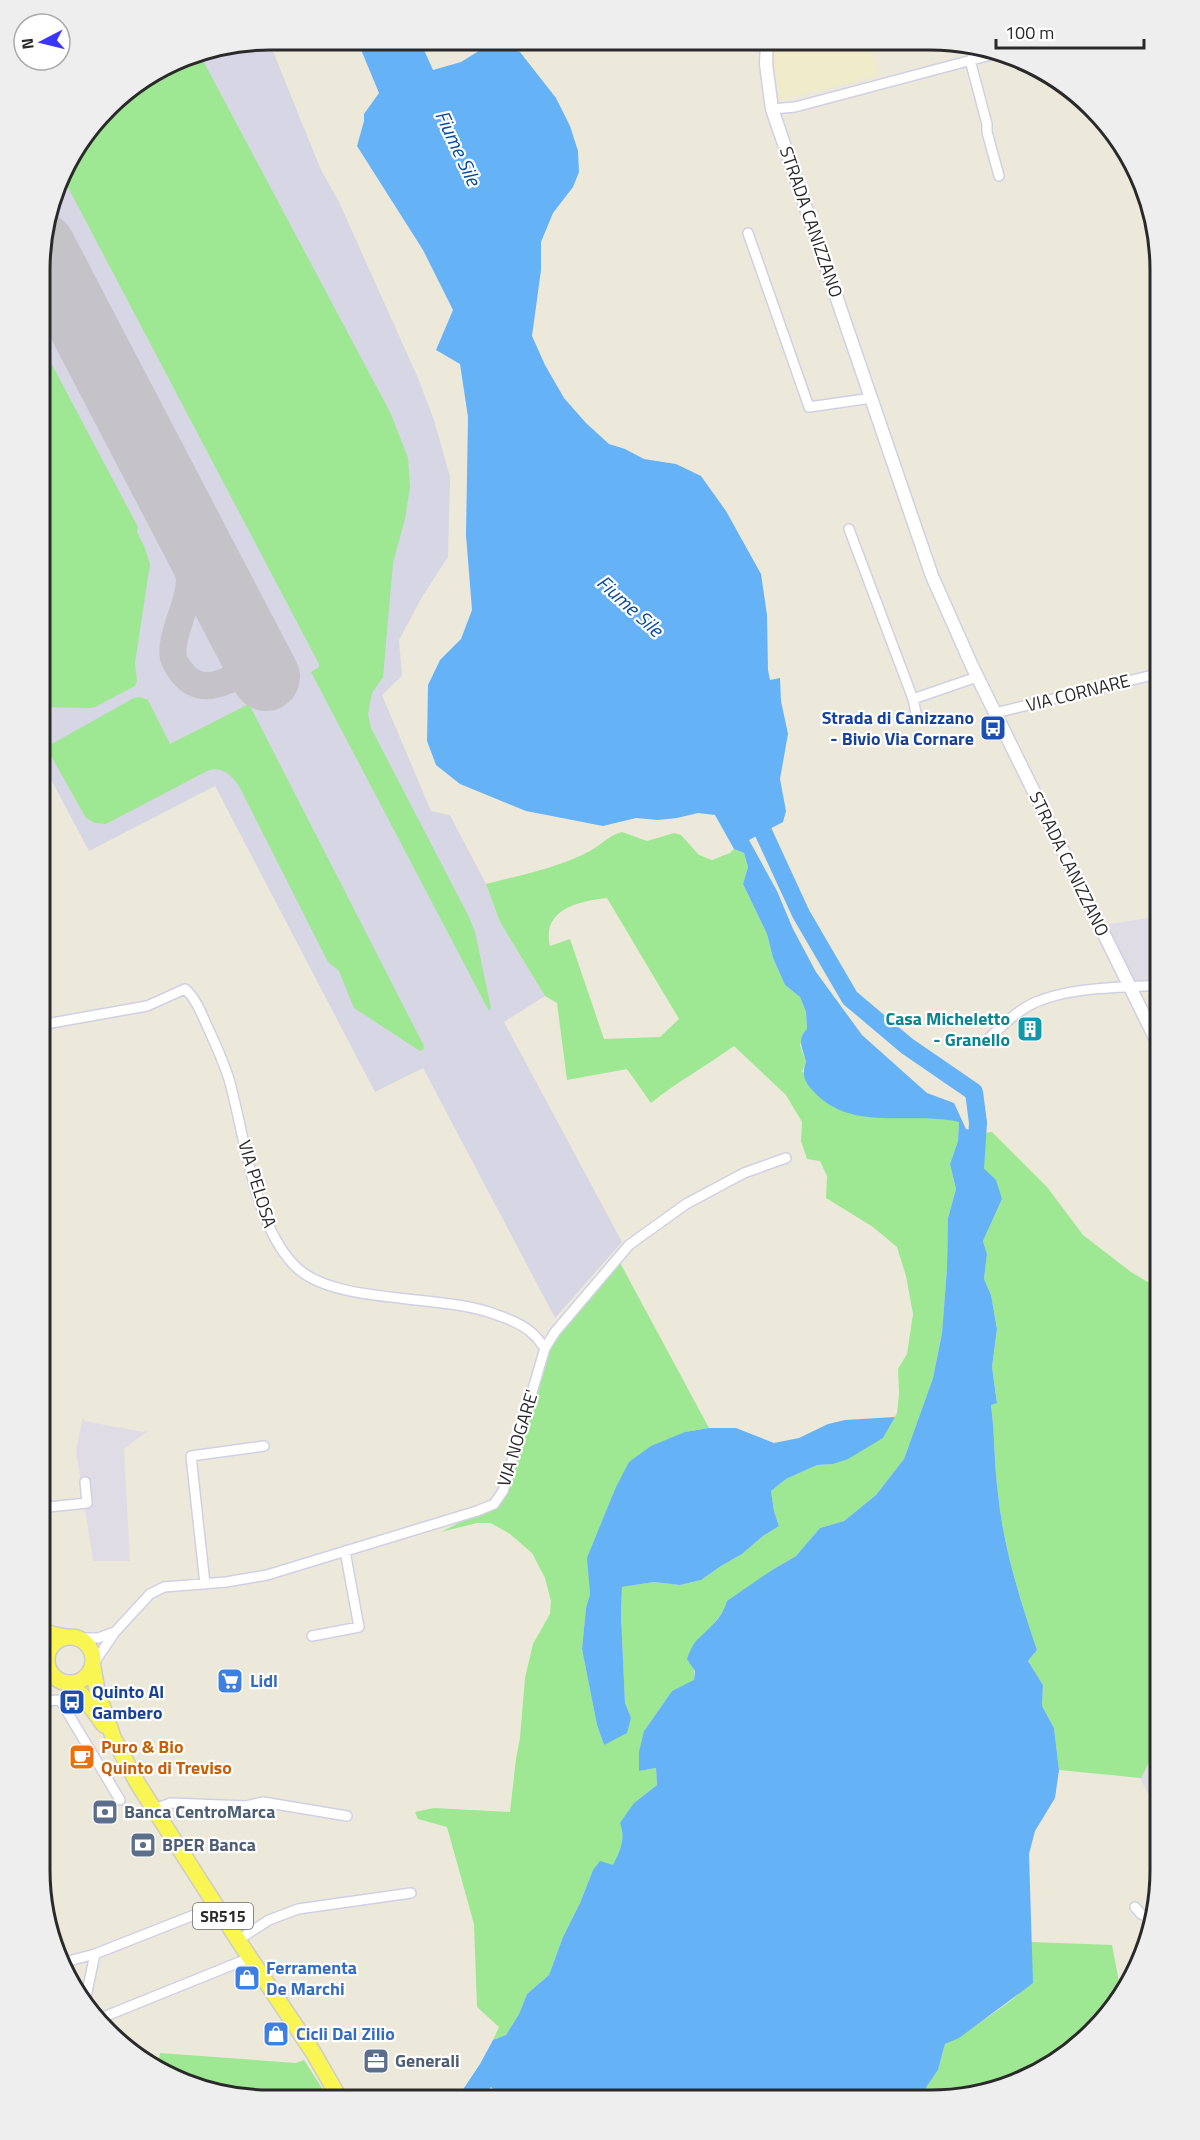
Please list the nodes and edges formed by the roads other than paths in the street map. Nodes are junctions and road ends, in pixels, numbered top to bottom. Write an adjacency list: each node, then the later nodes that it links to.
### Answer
1 (767, 50): 4 (street, STRADA CANIZZANO)
2 (984, 56): 3 (street)
3 (970, 60): 4 (street); 5 (street)
4 (772, 109): 7 (street, STRADA CANIZZANO)
5 (999, 176)
6 (748, 233): 7 (street)
7 (872, 398): 10 (street, STRADA CANIZZANO)
8 (849, 529): 11 (street)
9 (1150, 676): 12 (street, VIA CORNARE)
10 (977, 677): 11 (street); 12 (street, STRADA CANIZZANO)
11 (913, 699): 13 (street)
12 (995, 713): 15 (street, STRADA CANIZZANO)
13 (917, 717)
14 (1150, 986): 15 (street)
15 (1129, 987): 17 (street, STRADA CANIZZANO); 18 (street)
16 (50, 1023): 20 (street, VIA PELOSA)
17 (1150, 1028)
18 (985, 1042)
19 (786, 1158): 20 (street, VIA NOGARE')
20 (545, 1348): 24 (street, VIA NOGARE')
21 (264, 1446): 25 (street)
22 (85, 1482): 23 (street)
23 (50, 1507)
24 (345, 1551): 25 (street, VIA NOGARE'); 28 (street)
25 (205, 1584): 26 (street, VIA NOGARE')
26 (115, 1632): 29 (street); 31 (street, VIA NOGARE')
27 (50, 1634): 29 (main road)
28 (312, 1636)
29 (73, 1637): 30 (main road); 31 (main road)
30 (50, 1647)
31 (93, 1665): 33 (main road); 35 (main road)
32 (50, 1673): 33 (main road)
33 (67, 1683): 35 (main road, SR515)
34 (50, 1700): 36 (street)
35 (114, 1737): 37 (main road, SR515)
36 (120, 1800)
37 (154, 1809): 38 (street); 40 (main road, SR515)
38 (347, 1816)
39 (411, 1893): 43 (street)
40 (217, 1906): 43 (main road, SR515); 44 (street)
41 (1135, 1907): 42 (street)
42 (1145, 1916)
43 (238, 1940): 45 (main road, SR515)
44 (95, 1954): 46 (street); 47 (street)
45 (249, 1956): 48 (street); 49 (main road, SR515)
46 (69, 1961)
47 (87, 1993)
48 (105, 2016)
49 (339, 2090)

